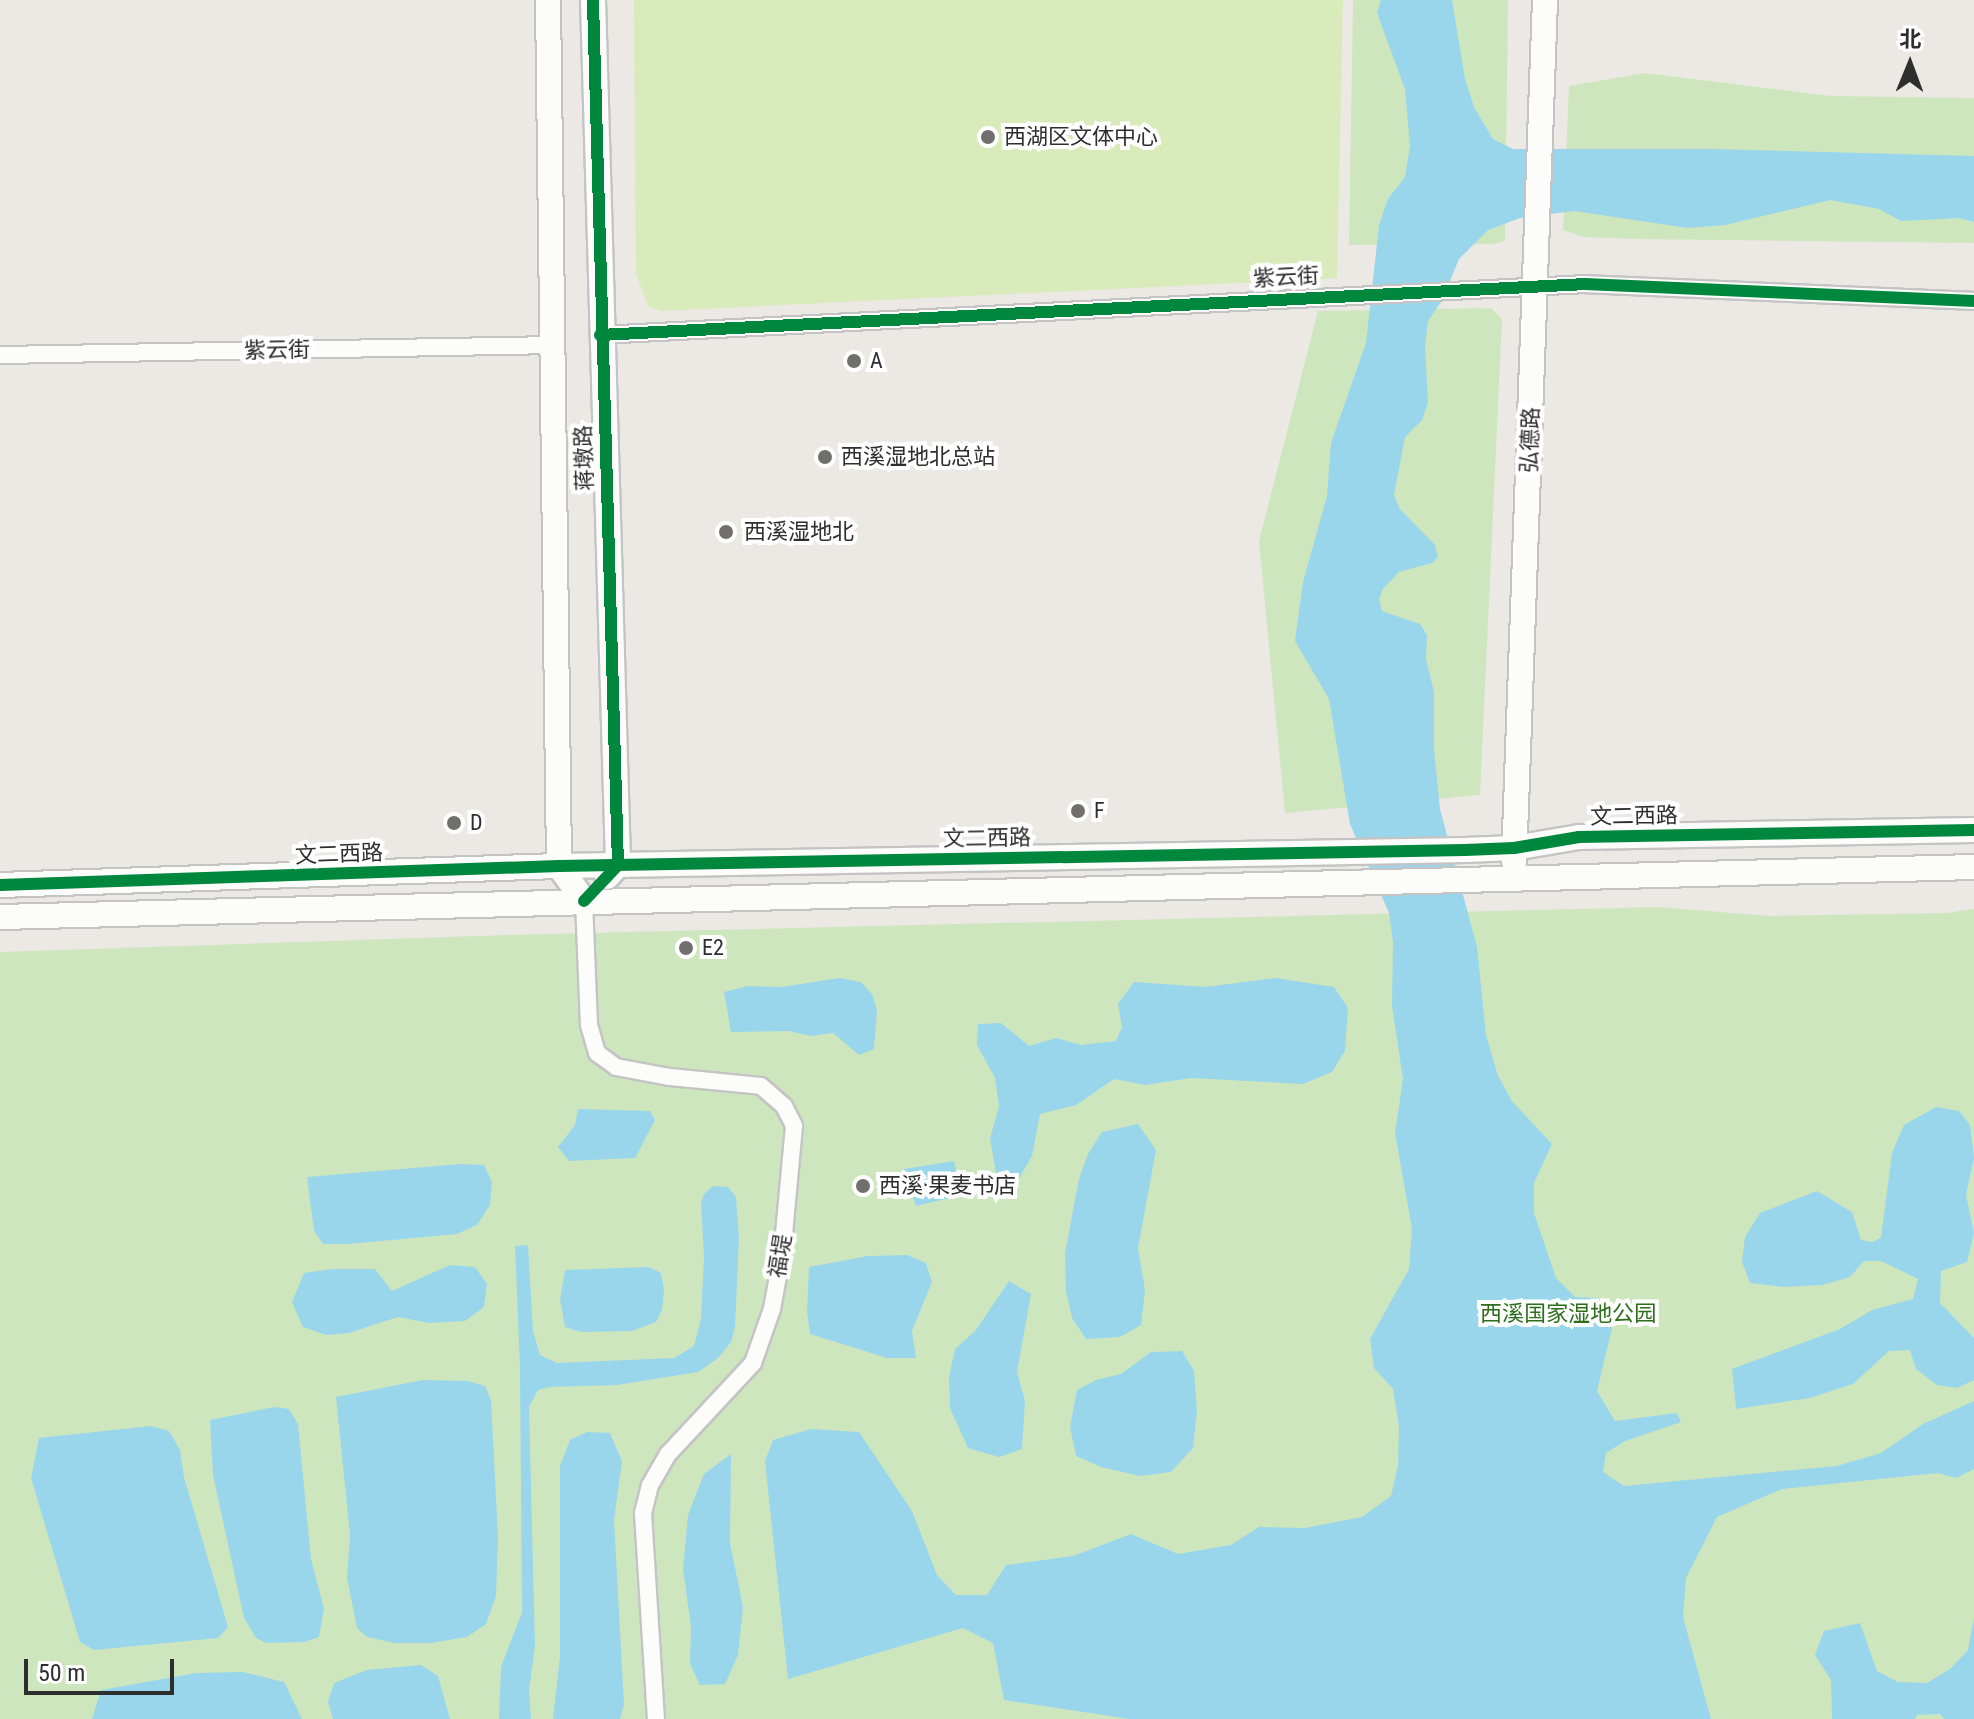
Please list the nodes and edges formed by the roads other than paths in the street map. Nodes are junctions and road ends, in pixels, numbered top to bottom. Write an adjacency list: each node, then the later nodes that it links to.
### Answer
1 (548, 0): 7 (main road, 蒋墩路)
2 (593, 0): 6 (main road, 蒋墩路)
3 (1545, 0): 4 (main road, 弘德路)
4 (1536, 286): 5 (street, 紫云街); 6 (street, 紫云街); 10 (main road, 弘德路)
5 (1974, 301)
6 (600, 335): 11 (main road, 蒋墩路)
7 (555, 345): 8 (street, 紫云街); 12 (main road, 蒋墩路)
8 (0, 355)
9 (1974, 830): 10 (main road, 文二西路)
10 (1514, 848): 11 (main road, 文二西路); 14 (main road, 弘德路)
11 (618, 865): 12 (main road, 文二西路); 16 (main road)
12 (559, 866): 15 (main road, 文二西路); 16 (main road)
13 (1974, 867): 14 (main road)
14 (1515, 880): 16 (main road)
15 (0, 885)
16 (584, 901): 17 (main road); 18 (street, 福堤)
17 (0, 917)
18 (656, 1719)

